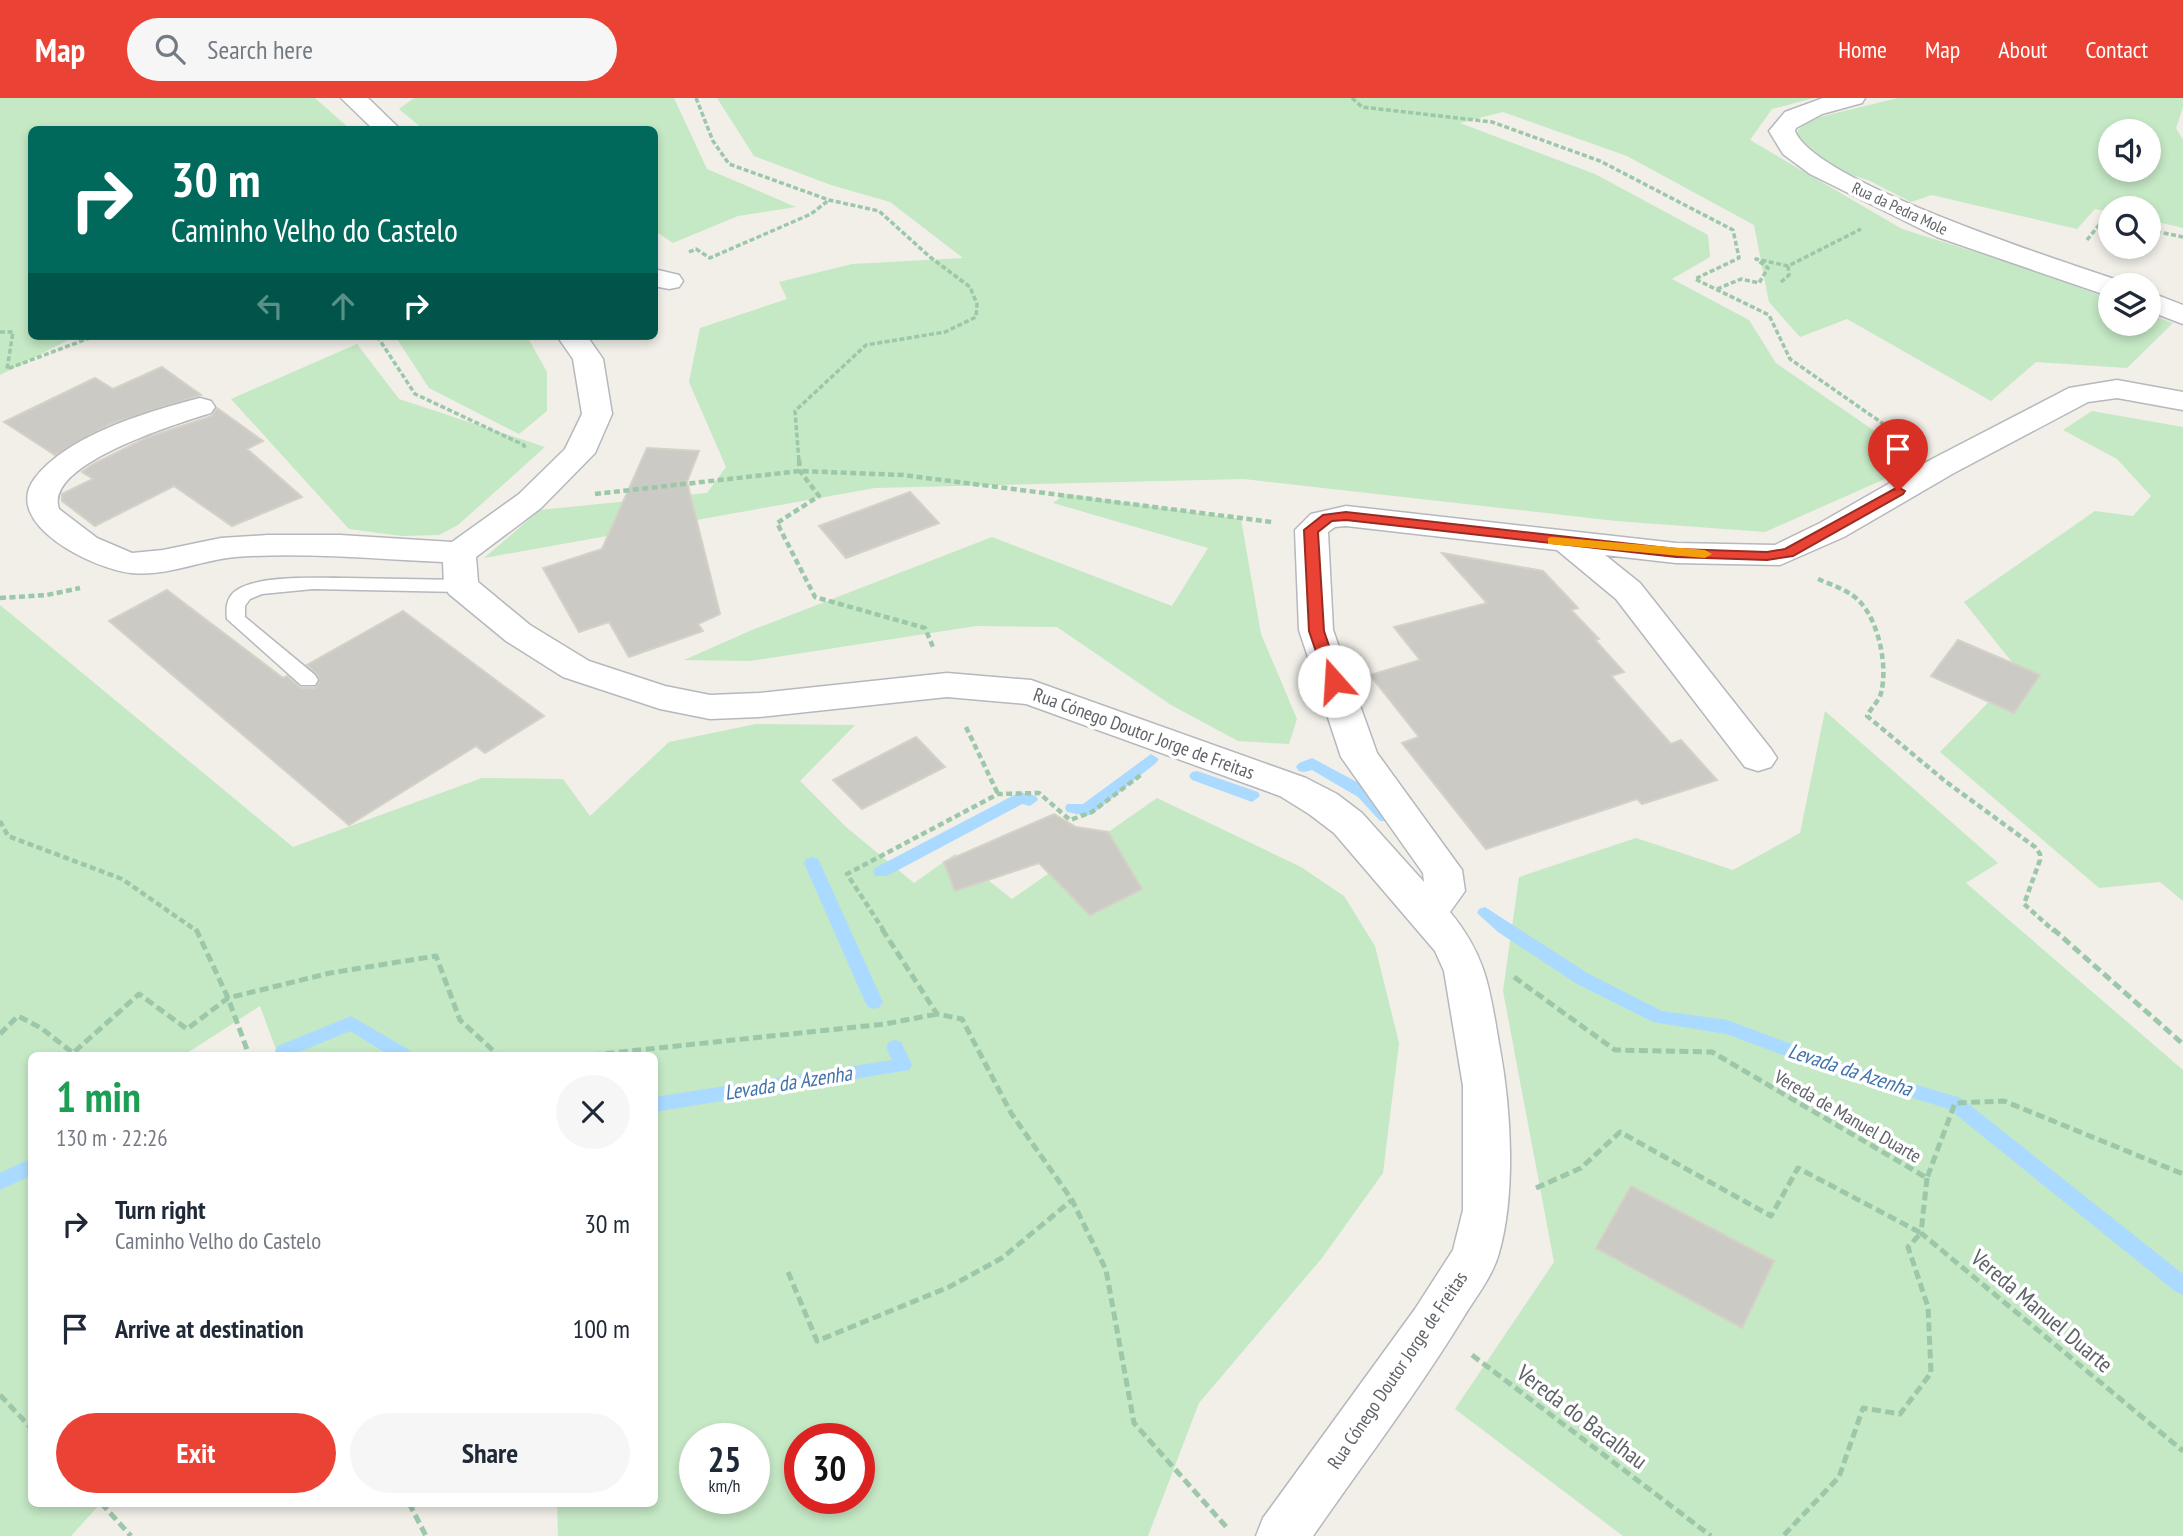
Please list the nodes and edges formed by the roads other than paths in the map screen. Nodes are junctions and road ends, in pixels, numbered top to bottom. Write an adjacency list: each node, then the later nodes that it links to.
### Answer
1 (353, 98): 3 (street)
2 (1853, 98): 4 (street, Rua da Pedra Mole)
3 (384, 126)
4 (2098, 283)
5 (2161, 306): 6 (street)
6 (2183, 315)
7 (575, 340): 11 (street)
8 (2183, 401): 10 (street)
9 (200, 407): 11 (street)
10 (1569, 543): 13 (street); 14 (street)
11 (460, 569): 12 (lane); 14 (street, Rua Cónego Doutor Jorge de Freitas)
12 (308, 680)
13 (1758, 758)
14 (1427, 911): 15 (street, Rua Cónego Doutor Jorge de Freitas)
15 (1282, 1536)

